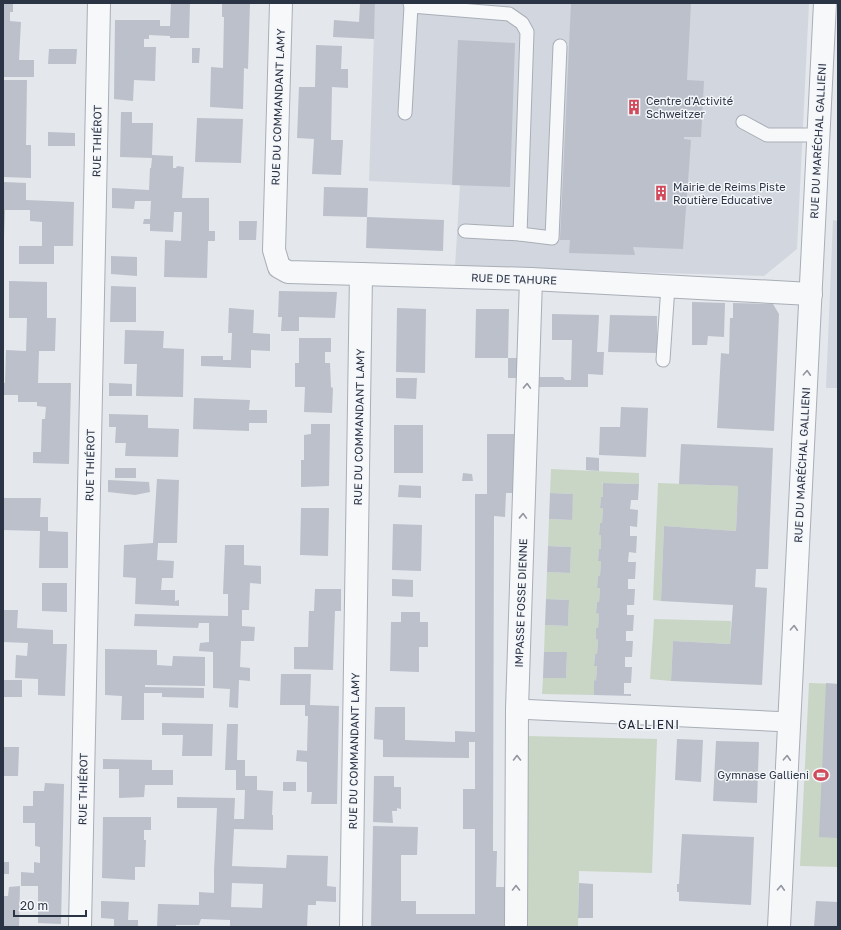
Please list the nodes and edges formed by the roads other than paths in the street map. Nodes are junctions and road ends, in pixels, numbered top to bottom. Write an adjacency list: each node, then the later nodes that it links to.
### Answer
1 (100, 3): 18 (street, RUE THIÉROT)
2 (281, 3): 11 (street, RUE DU COMMANDANT LAMY)
3 (825, 3): 8 (street, RUE DU MARÉCHAL GALLIENI)
4 (411, 4): 6 (lane); 10 (lane)
5 (560, 46): 10 (lane)
6 (405, 112)
7 (743, 122): 8 (lane)
8 (825, 123): 14 (street, RUE DU MARÉCHAL GALLIENI)
9 (465, 231): 10 (lane)
10 (520, 234)
11 (361, 274): 12 (street, RUE DE TAHURE); 19 (street, RUE DU COMMANDANT LAMY)
12 (531, 279): 13 (street, RUE DE TAHURE); 16 (street, IMPASSE FOSSE DIENNE, one-way to 12)
13 (668, 286): 14 (street, RUE DE TAHURE); 15 (lane)
14 (811, 294): 17 (street, RUE DU MARÉCHAL GALLIENI, one-way to 14)
15 (663, 360)
16 (518, 709): 17 (street); 20 (street, IMPASSE FOSSE DIENNE, one-way to 16)
17 (789, 722): 21 (street, RUE DU MARÉCHAL GALLIENI, one-way to 17)
18 (80, 927)
19 (351, 927)
20 (516, 927)
21 (779, 927)

